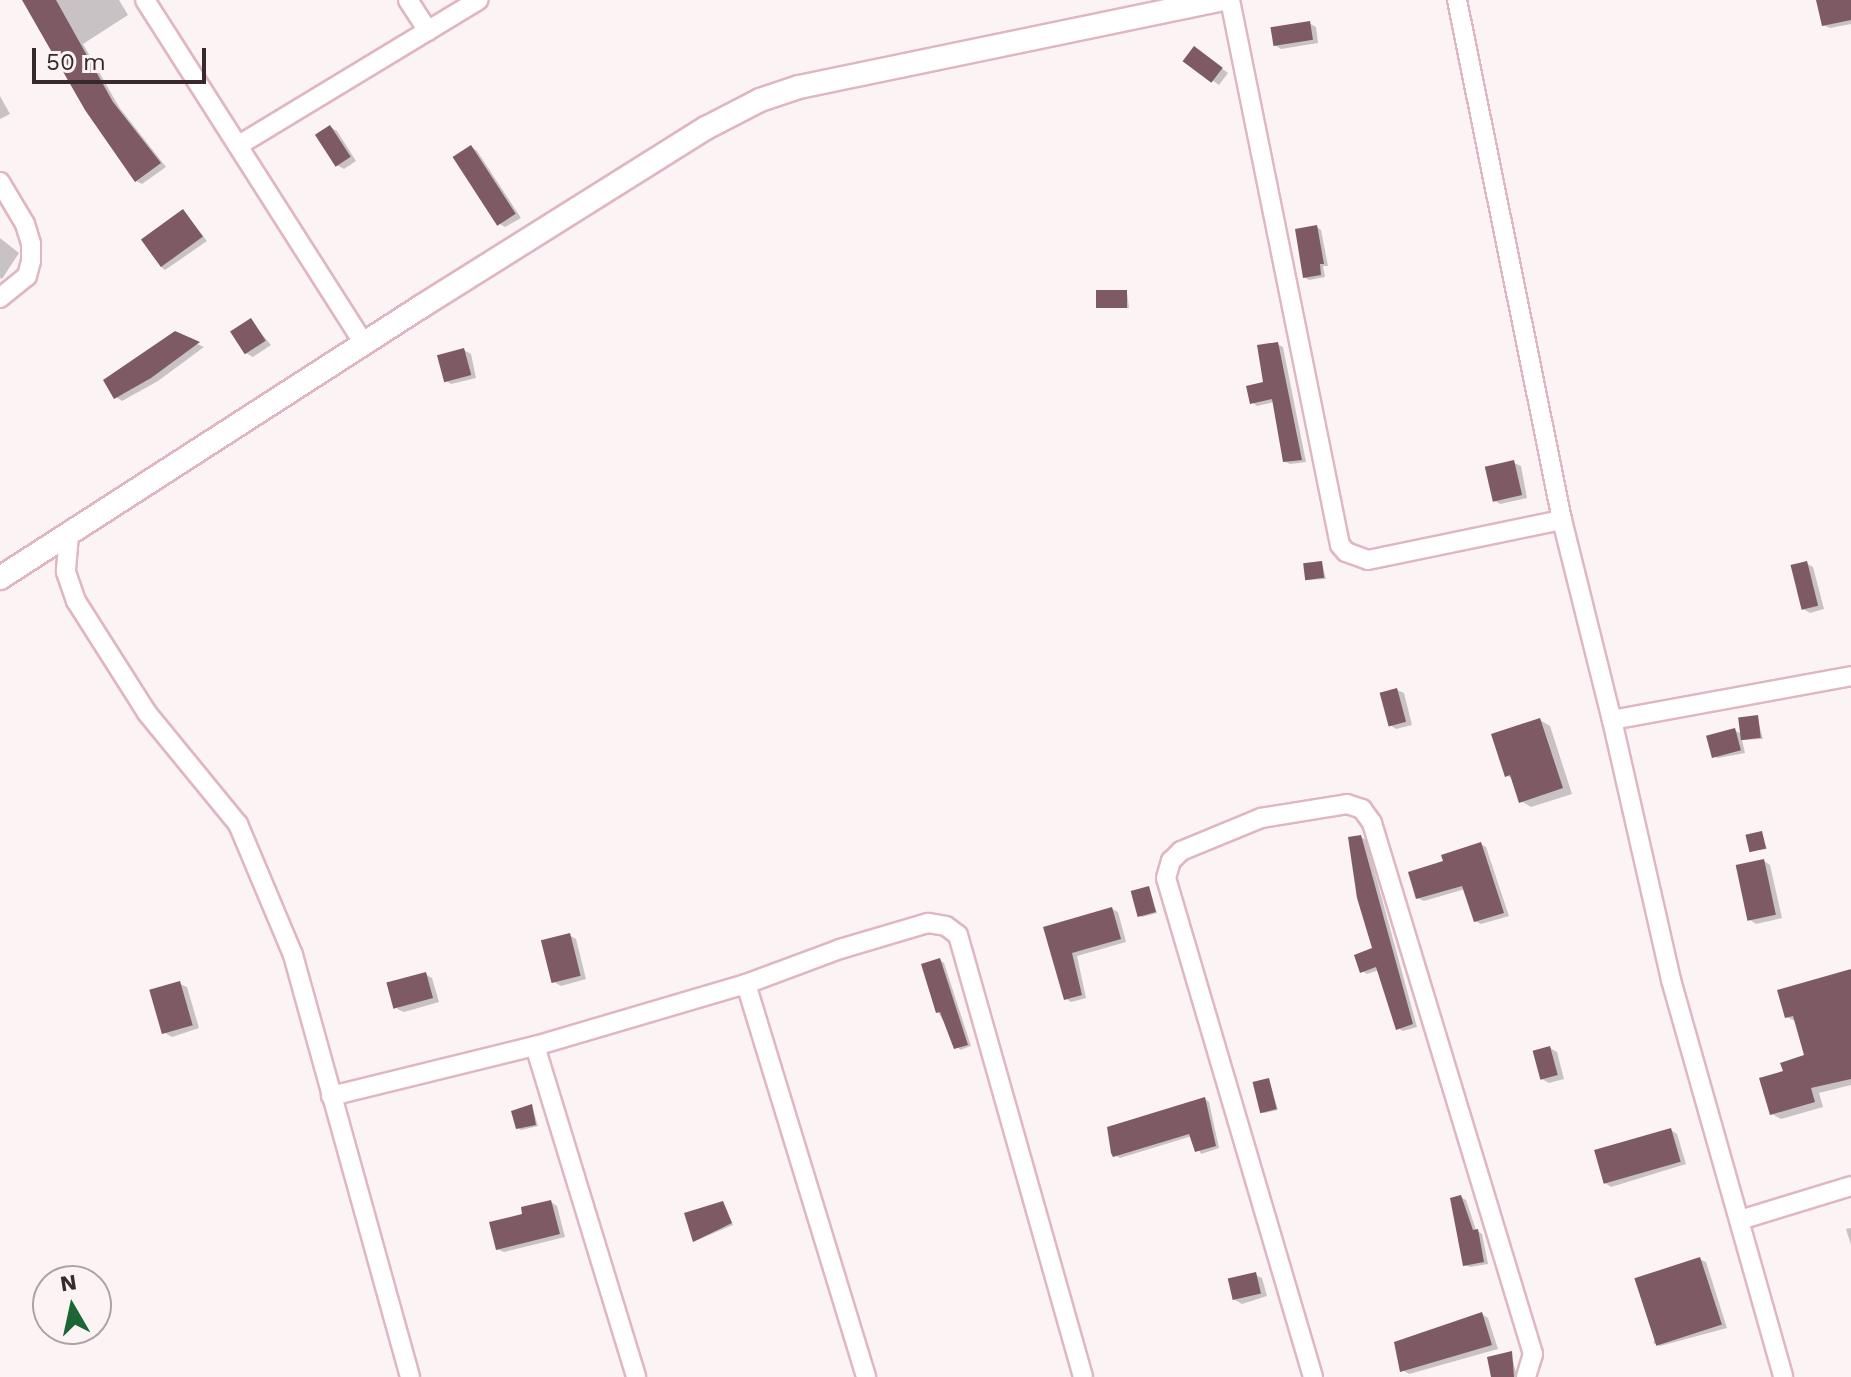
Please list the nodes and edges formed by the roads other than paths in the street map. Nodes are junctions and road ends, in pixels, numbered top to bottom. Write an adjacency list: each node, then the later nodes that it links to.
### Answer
1 (145, 0): 8 (street)
2 (408, 0): 7 (street)
3 (478, 0): 7 (street)
4 (1220, 0): 11 (street)
5 (1230, 0): 12 (street)
6 (1457, 0): 12 (street)
7 (428, 31): 8 (street)
8 (239, 145): 11 (street)
9 (0, 182): 10 (street)
10 (0, 298)
11 (364, 344): 13 (street)
12 (1562, 520): 16 (street)
13 (69, 535): 14 (street); 19 (street)
14 (0, 578)
15 (1851, 676): 16 (street)
16 (1612, 720): 21 (street)
17 (746, 984): 18 (street); 24 (street); 25 (street)
18 (535, 1046): 19 (street); 23 (street)
19 (331, 1096): 22 (street)
20 (1851, 1186): 21 (street)
21 (1740, 1220): 28 (street)
22 (410, 1377)
23 (636, 1377)
24 (866, 1377)
25 (1083, 1377)
26 (1313, 1377): 27 (street)
27 (1526, 1377)
28 (1783, 1377)

